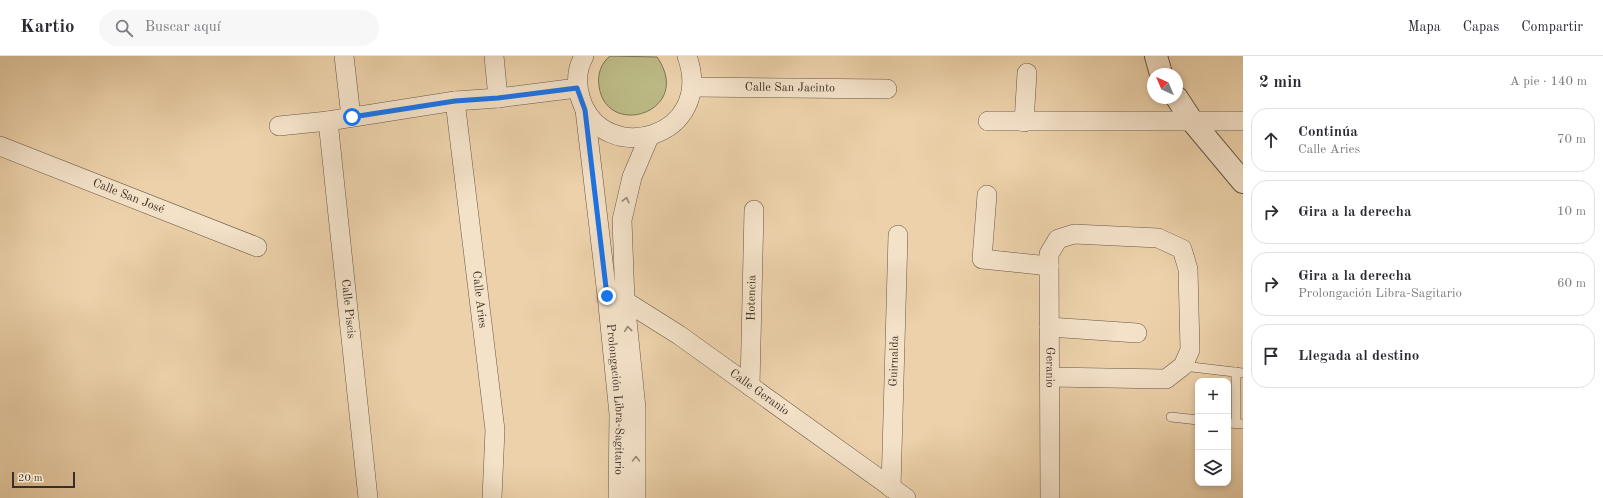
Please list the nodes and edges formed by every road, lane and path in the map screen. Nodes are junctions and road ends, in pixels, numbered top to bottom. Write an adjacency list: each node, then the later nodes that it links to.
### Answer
1 (344, 56): 15 (street)
2 (494, 56): 11 (street)
3 (584, 56): 9 (street)
4 (687, 56): 8 (street)
5 (1156, 56): 6 (street)
6 (1159, 68)
7 (1026, 73): 20 (street)
8 (692, 87): 10 (street, Calle San Jacinto); 22 (street)
9 (577, 88): 11 (street); 14 (street)
10 (887, 89)
11 (498, 98): 12 (street)
12 (455, 101): 15 (street); 42 (street, Calle Aries)
13 (1181, 104): 18 (street)
14 (585, 110): 22 (street); 30 (street, Prolongación Libra-Sagitario)
15 (352, 117): 16 (street)
16 (328, 121): 21 (street); 41 (street, Calle Piscis)
17 (988, 121): 20 (street)
18 (1192, 121): 19 (street); 20 (street); 24 (street)
19 (1243, 121)
20 (1024, 122)
21 (279, 126)
22 (649, 137): 30 (street, Prolongación Libra-Sagitario, one-way to 22)
23 (0, 146): 28 (street, Calle San José)
24 (1243, 182)
25 (987, 195): 29 (street)
26 (754, 210): 36 (street, Hotencia)
27 (898, 235): 40 (street, Guirnalda)
28 (257, 247)
29 (1049, 266): 31 (street, Geranio); 33 (street, Geranio)
30 (616, 298): 36 (street, Calle Geranio); 43 (street, Prolongación Libra-Sagitario); 44 (street, Prolongación Libra-Sagitario, one-way to 30)
31 (1049, 327): 32 (street); 35 (street, Geranio)
32 (1138, 333)
33 (1183, 366): 34 (lane); 35 (street)
34 (1239, 373): 39 (lane)
35 (1049, 377): 45 (street, Geranio)
36 (750, 386): 40 (street, Calle Geranio)
37 (1171, 417): 38 (lane)
38 (1195, 420)
39 (1236, 423)
40 (898, 493)
41 (368, 498)
42 (492, 498)
43 (618, 498)
44 (636, 498)
45 (1050, 498)

